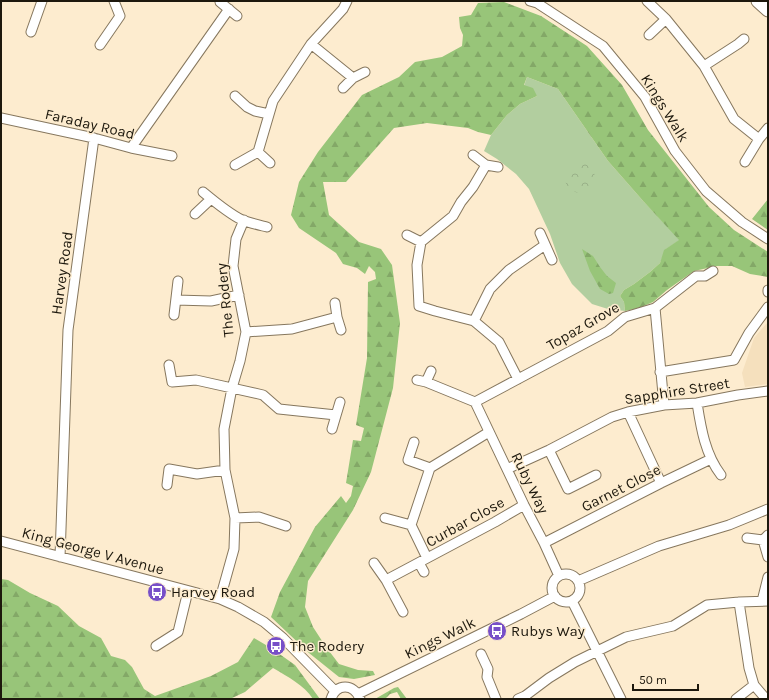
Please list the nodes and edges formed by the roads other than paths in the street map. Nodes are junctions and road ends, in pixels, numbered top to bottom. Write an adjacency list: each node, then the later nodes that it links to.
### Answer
1 (42, 1): 12 (street)
2 (114, 1): 16 (street)
3 (347, 1): 15 (street)
4 (530, 1): 43 (street, Kings Walk)
5 (647, 1): 11 (street)
6 (758, 1): 9 (street)
7 (220, 2): 8 (street)
8 (229, 9): 10 (street); 27 (street)
9 (768, 10)
10 (237, 16)
11 (666, 19): 13 (street); 17 (street)
12 (31, 32)
13 (649, 35)
14 (744, 39): 17 (street)
15 (311, 44): 19 (street); 22 (street)
16 (100, 45)
17 (704, 66): 26 (street)
18 (365, 72): 19 (street)
19 (353, 78): 20 (street)
20 (343, 88)
21 (235, 96): 22 (street)
22 (269, 114): 28 (street)
23 (1, 118): 25 (street, Faraday Road)
24 (768, 128): 26 (street)
25 (94, 138): 27 (street, Faraday Road); 93 (street, Harvey Road)
26 (759, 139): 31 (street)
27 (131, 148): 30 (street, Faraday Road)
28 (258, 152): 32 (street); 33 (street)
29 (473, 155): 34 (street)
30 (172, 156)
31 (745, 162)
32 (270, 163)
33 (235, 165)
34 (486, 165): 35 (street); 44 (street)
35 (498, 167)
36 (203, 192): 37 (street)
37 (211, 199): 38 (street); 39 (street)
38 (195, 214)
39 (244, 220): 40 (street); 49 (street, The Rodery)
40 (267, 227)
41 (540, 234): 45 (street)
42 (407, 235): 44 (street)
43 (768, 239)
44 (421, 242): 56 (street)
45 (545, 245): 46 (street); 56 (street)
46 (552, 260)
47 (714, 271): 52 (street, Topaz Grove)
48 (178, 281): 50 (street)
49 (239, 295): 50 (street); 58 (street, The Rodery)
50 (176, 300): 54 (street)
51 (335, 303): 55 (street)
52 (655, 308): 61 (street); 62 (street, Topaz Grove)
53 (768, 308): 61 (street)
54 (174, 315)
55 (337, 317): 57 (street); 58 (street)
56 (474, 321): 62 (street)
57 (341, 330)
58 (246, 332): 63 (street, The Rodery)
59 (169, 364): 63 (street)
60 (431, 372): 66 (street)
61 (660, 372): 68 (street)
62 (518, 379): 66 (street, Topaz Grove)
63 (232, 388): 70 (street); 77 (street, The Rodery)
64 (768, 391): 67 (street, Sapphire Street)
65 (340, 402): 70 (street)
66 (474, 402): 72 (street, Ruby Way)
67 (697, 403): 68 (street, Sapphire Street); 75 (street)
68 (664, 405): 69 (street, Sapphire Street)
69 (628, 412): 74 (street, Sapphire Street); 81 (street)
70 (336, 415): 71 (street)
71 (332, 429)
72 (489, 432): 76 (street); 78 (street, Ruby Way)
73 (414, 442): 76 (street)
74 (548, 450): 78 (street, Sapphire Street); 79 (street)
75 (711, 459): 80 (street); 81 (street, Garnet Close)
76 (430, 468): 87 (street)
77 (225, 470): 82 (street); 85 (street, The Rodery)
78 (507, 470): 83 (street, Ruby Way)
79 (596, 475)
80 (721, 475)
81 (660, 483): 92 (street, Garnet Close)
82 (167, 485)
83 (524, 504): 92 (street, Ruby Way); 95 (street, Curbar Close)
84 (768, 509): 102 (street)
85 (235, 518): 88 (street); 105 (street, The Rodery)
86 (385, 518): 87 (street)
87 (411, 525): 95 (street)
88 (286, 526)
89 (747, 538): 90 (street)
90 (765, 538): 94 (street)
91 (1, 541): 93 (street, King George V Avenue)
92 (544, 543): 99 (street, Ruby Way)
93 (60, 557): 103 (street, King George V Avenue)
94 (768, 557)
95 (427, 558): 97 (street, Curbar Close)
96 (374, 563): 101 (street)
97 (419, 563): 98 (street, Curbar Close); 101 (street, Curbar Close)
98 (424, 572)
99 (559, 576): 102 (street); 104 (street)
100 (768, 577): 107 (street)
101 (386, 580): 109 (street)
102 (578, 581): 106 (street)
103 (188, 591): 105 (street, King George V Avenue); 110 (street)
104 (555, 596): 106 (street); 115 (street, Kings Walk)
105 (220, 599): 114 (street, King George V Avenue)
106 (572, 601): 111 (street)
107 (765, 601): 108 (street)
108 (739, 602): 111 (street); 113 (street)
109 (403, 612)
110 (156, 646)
111 (597, 651): 116 (street); 118 (street)
112 (481, 654): 117 (street)
113 (754, 685): 119 (street); 120 (street)
114 (333, 695): 115 (street)
115 (359, 697)
116 (523, 698)
117 (496, 699)
118 (621, 699)
119 (736, 699)
120 (766, 699)

